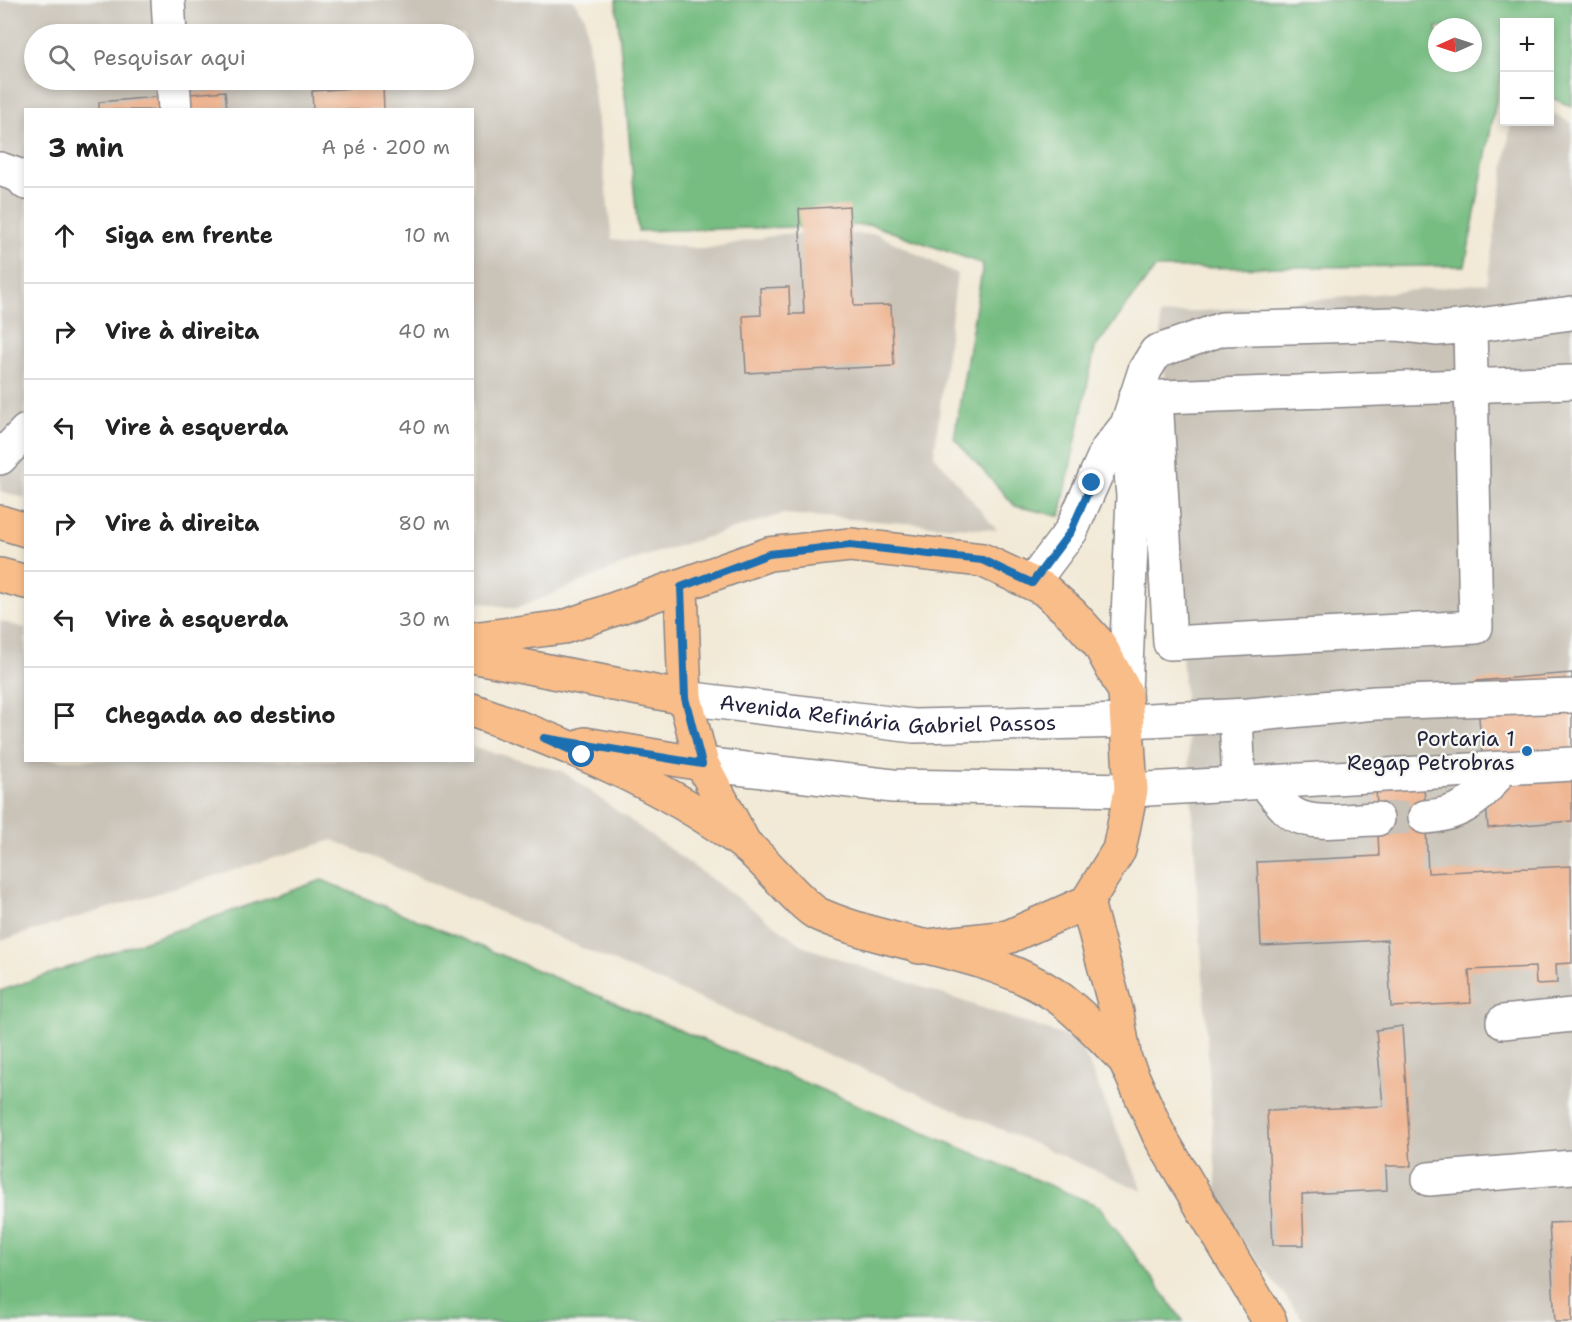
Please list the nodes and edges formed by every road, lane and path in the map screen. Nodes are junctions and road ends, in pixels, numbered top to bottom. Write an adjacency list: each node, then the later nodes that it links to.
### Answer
1 (168, 0): 2 (lane)
2 (169, 24)
3 (174, 90): 4 (lane)
4 (175, 108)
5 (0, 169): 6 (lane)
6 (24, 181)
7 (1572, 313): 8 (lane)
8 (1470, 326): 10 (lane); 11 (lane)
9 (1572, 382): 10 (lane)
10 (1471, 386): 11 (lane); 11 (lane)
11 (1139, 407): 20 (lane); 26 (lane)
12 (24, 433): 13 (lane)
13 (0, 459)
14 (24, 469): 15 (lane)
15 (0, 471)
16 (0, 522): 17 (main road)
17 (24, 529)
18 (0, 575): 19 (main road)
19 (24, 581)
20 (1032, 583): 21 (main road); 26 (main road)
21 (681, 587): 22 (main road); 25 (main road)
22 (474, 639)
23 (474, 657): 25 (main road, Avenida Refinária Gabriel Passos)
24 (1572, 696): 28 (lane, Avenida Refinária Gabriel Passos)
25 (685, 698): 26 (lane, Avenida Refinária Gabriel Passos); 30 (main road)
26 (1126, 706): 28 (lane, Avenida Refinária Gabriel Passos); 34 (main road)
27 (474, 712): 29 (main road)
28 (1236, 716): 33 (lane)
29 (544, 738): 30 (main road); 37 (main road)
30 (702, 764): 34 (lane); 37 (main road)
31 (1572, 764): 32 (lane)
32 (1501, 768): 33 (lane); 35 (lane)
33 (1252, 783): 34 (lane); 36 (lane)
34 (1131, 790): 38 (main road)
35 (1425, 817)
36 (1377, 819)
37 (745, 844): 39 (main road)
38 (1087, 902): 39 (main road); 42 (main road)
39 (919, 947): 42 (main road)
40 (1572, 1015): 41 (lane)
41 (1503, 1022)
42 (1125, 1060): 45 (main road)
43 (1572, 1167): 44 (lane)
44 (1429, 1179)
45 (1270, 1322)

